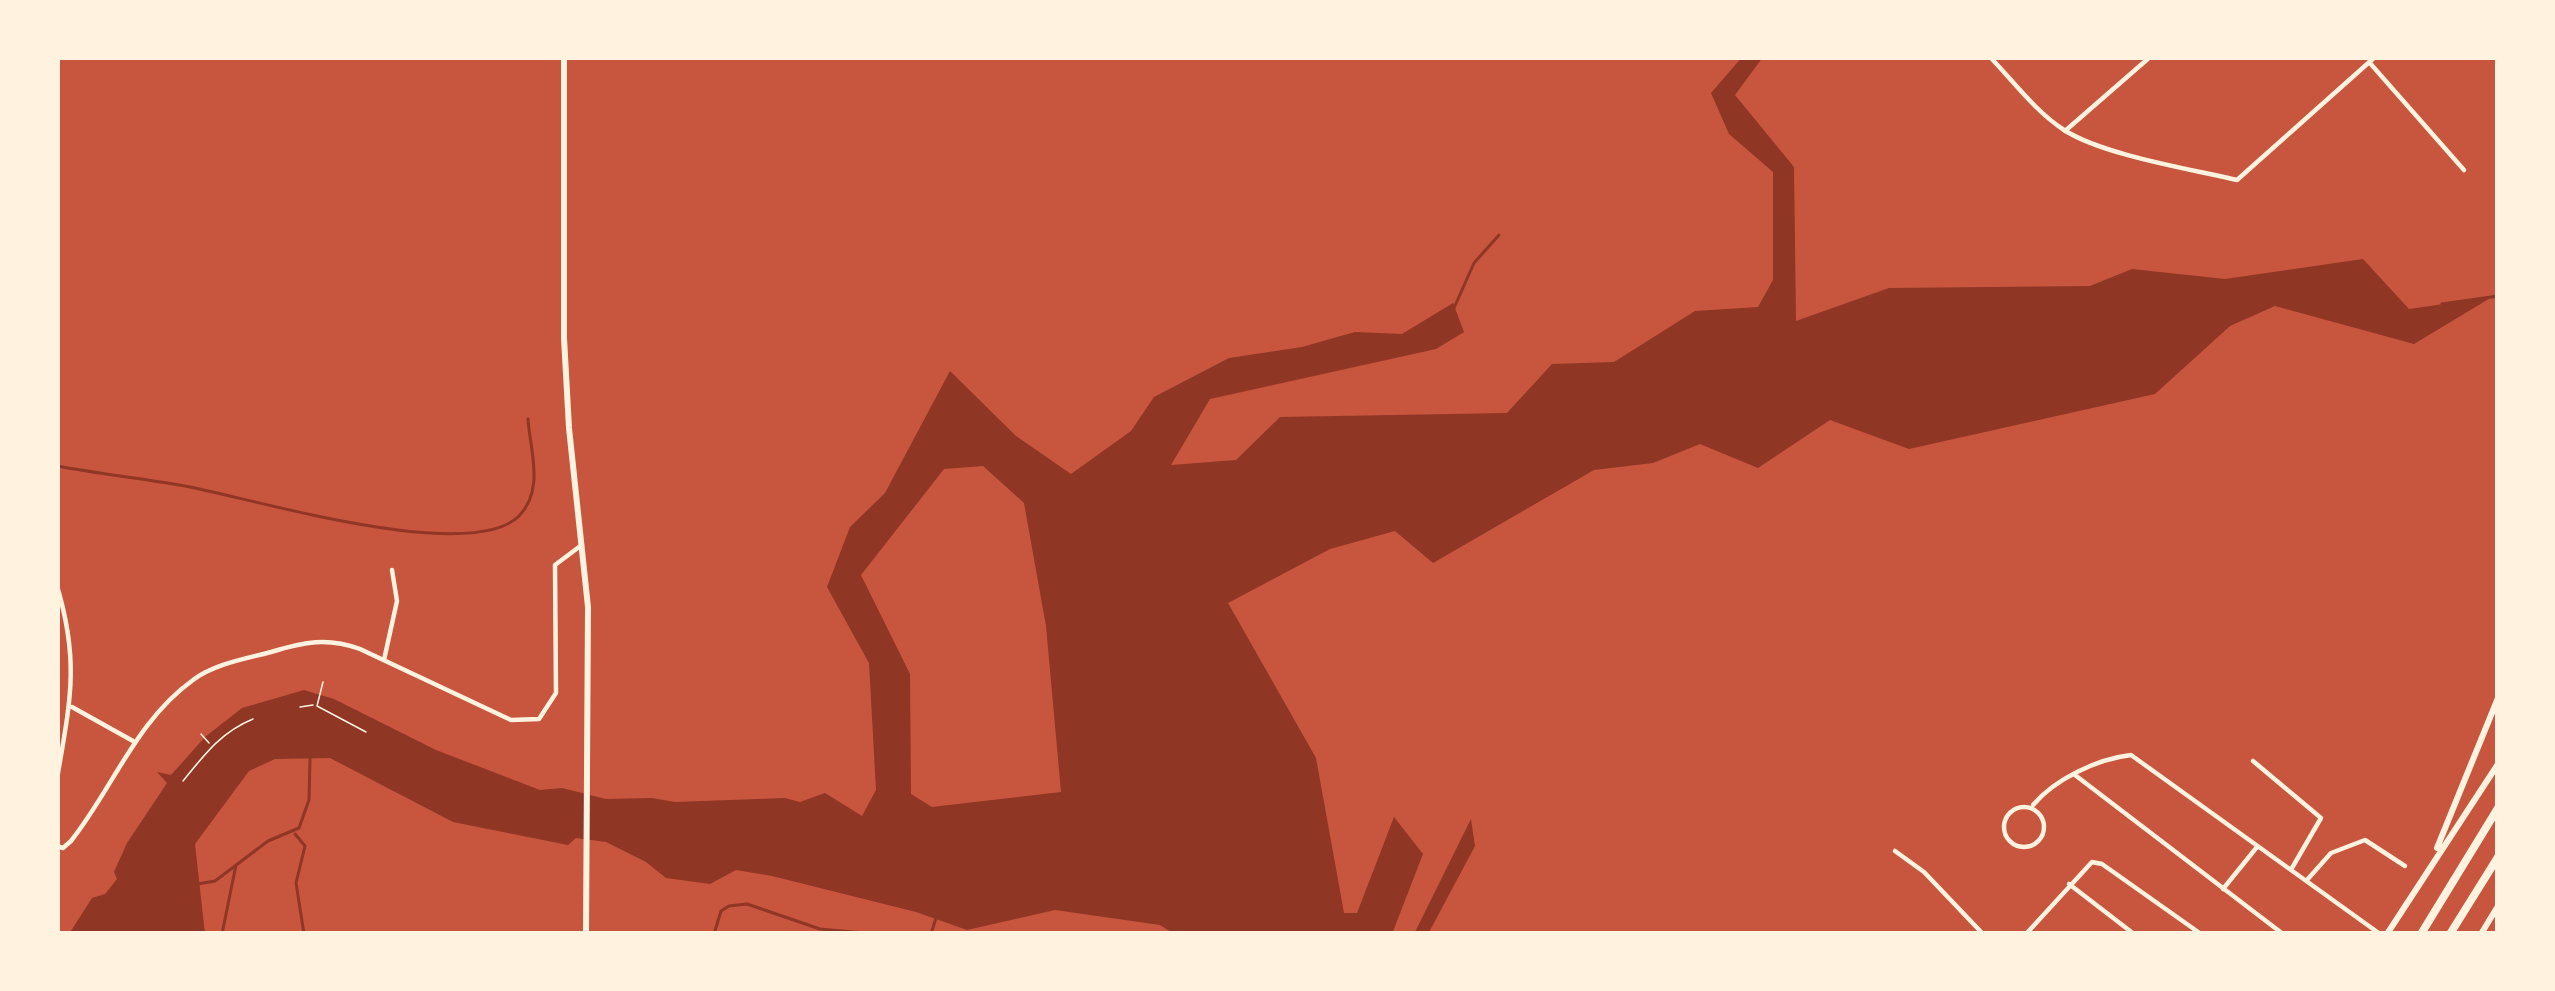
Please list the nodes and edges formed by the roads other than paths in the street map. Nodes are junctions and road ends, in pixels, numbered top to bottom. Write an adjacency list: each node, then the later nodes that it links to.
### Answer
1 (564, 57): 7 (main road)
2 (1990, 57): 5 (street)
3 (2150, 57): 5 (street)
4 (2372, 60): 5 (street); 6 (street)
5 (2065, 130)
6 (2464, 170)
7 (583, 544): 10 (street); 32 (main road)
8 (392, 570): 10 (street)
9 (57, 586): 12 (street)
10 (384, 660): 13 (street)
11 (2498, 698): 26 (main road)
12 (72, 707): 13 (street); 17 (street)
13 (133, 741): 20 (street)
14 (2252, 760): 25 (street)
15 (2498, 764): 26 (main road)
16 (2074, 775): 18 (street); 21 (street); 29 (street)
17 (57, 778)
18 (2033, 806): 18 (street)
19 (2498, 808): 39 (highway)
20 (57, 847)
21 (2258, 847): 25 (street); 29 (street)
22 (1895, 851): 33 (street)
23 (2498, 857): 40 (highway)
24 (2404, 866): 27 (street)
25 (2292, 868): 27 (street)
26 (2428, 868): 38 (main road)
27 (2306, 880): 31 (street)
28 (2069, 884): 34 (street); 35 (street); 36 (street)
29 (2224, 889): 37 (street)
30 (2498, 907): 41 (main road)
31 (2368, 931): 38 (street)
32 (586, 934)
33 (1982, 934)
34 (2026, 934)
35 (2134, 934)
36 (2201, 934)
37 (2283, 934)
38 (2383, 934)
39 (2421, 934)
40 (2450, 934)
41 (2481, 934)

